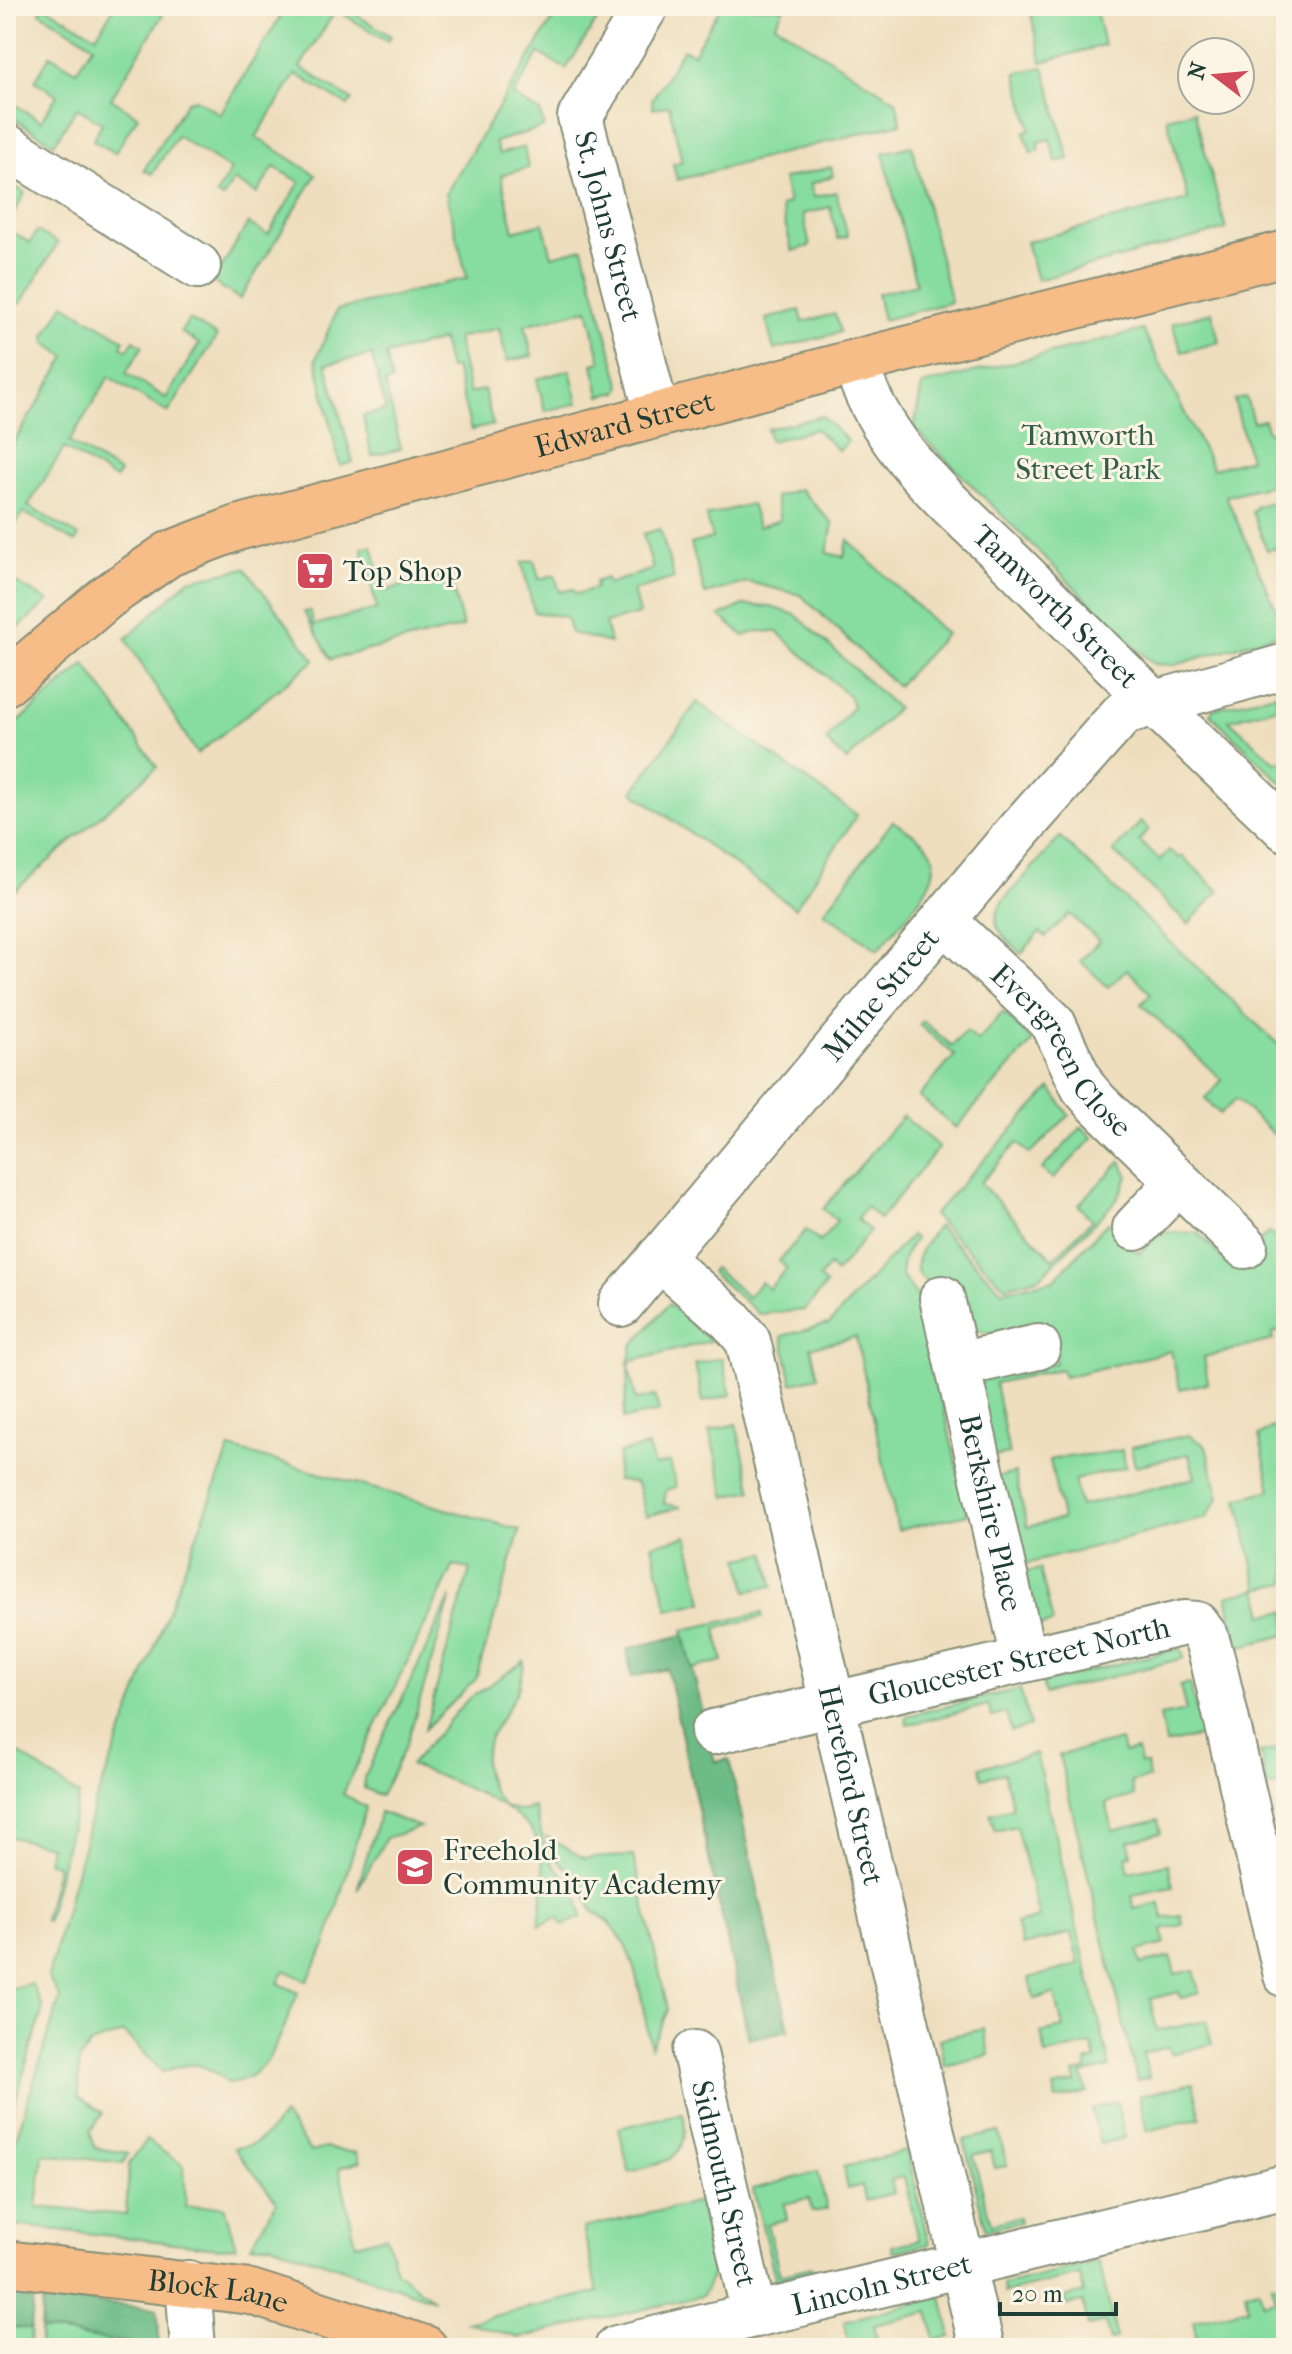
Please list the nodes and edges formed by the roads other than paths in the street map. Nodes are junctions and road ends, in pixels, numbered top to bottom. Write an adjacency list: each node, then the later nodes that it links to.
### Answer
1 (646, 6): 6 (street, St. Johns Street)
2 (6, 146): 4 (street)
3 (1286, 253): 5 (main road, Edward Street)
4 (198, 266)
5 (855, 362): 6 (main road, Edward Street); 9 (street, Tamworth Street)
6 (657, 414): 8 (main road, Edward Street)
7 (1286, 666): 9 (street, Milne Street)
8 (6, 683)
9 (1152, 702): 10 (street, Tamworth Street); 11 (street, Milne Street)
10 (1286, 829)
11 (943, 920): 12 (street, Evergreen Close); 15 (street, Milne Street)
12 (1177, 1183): 13 (street); 14 (street, Evergreen Close)
13 (1135, 1228)
14 (1245, 1246)
15 (659, 1258): 17 (street, Milne Street); 21 (street, Hereford Street)
16 (942, 1298): 19 (street, Berkshire Place)
17 (621, 1304)
18 (1038, 1347): 19 (street)
19 (958, 1365): 20 (street, Berkshire Place)
20 (1024, 1659): 21 (street, Gloucester Street North); 23 (street, Gloucester Street North)
21 (832, 1705): 22 (street, Gloucester Street North); 27 (street, Hereford Street)
22 (713, 1732)
23 (1286, 1975)
24 (695, 2053): 29 (street, Sidmouth Street)
25 (1286, 2187): 27 (street, Lincoln Street)
26 (6, 2263): 28 (main road, Block Lane)
27 (963, 2263): 29 (street, Lincoln Street); 33 (street, Hereford Street)
28 (188, 2283): 30 (street); 31 (main road, Block Lane)
29 (754, 2315): 32 (street, Lincoln Street)
30 (193, 2348)
31 (425, 2348)
32 (617, 2348)
33 (982, 2348)

